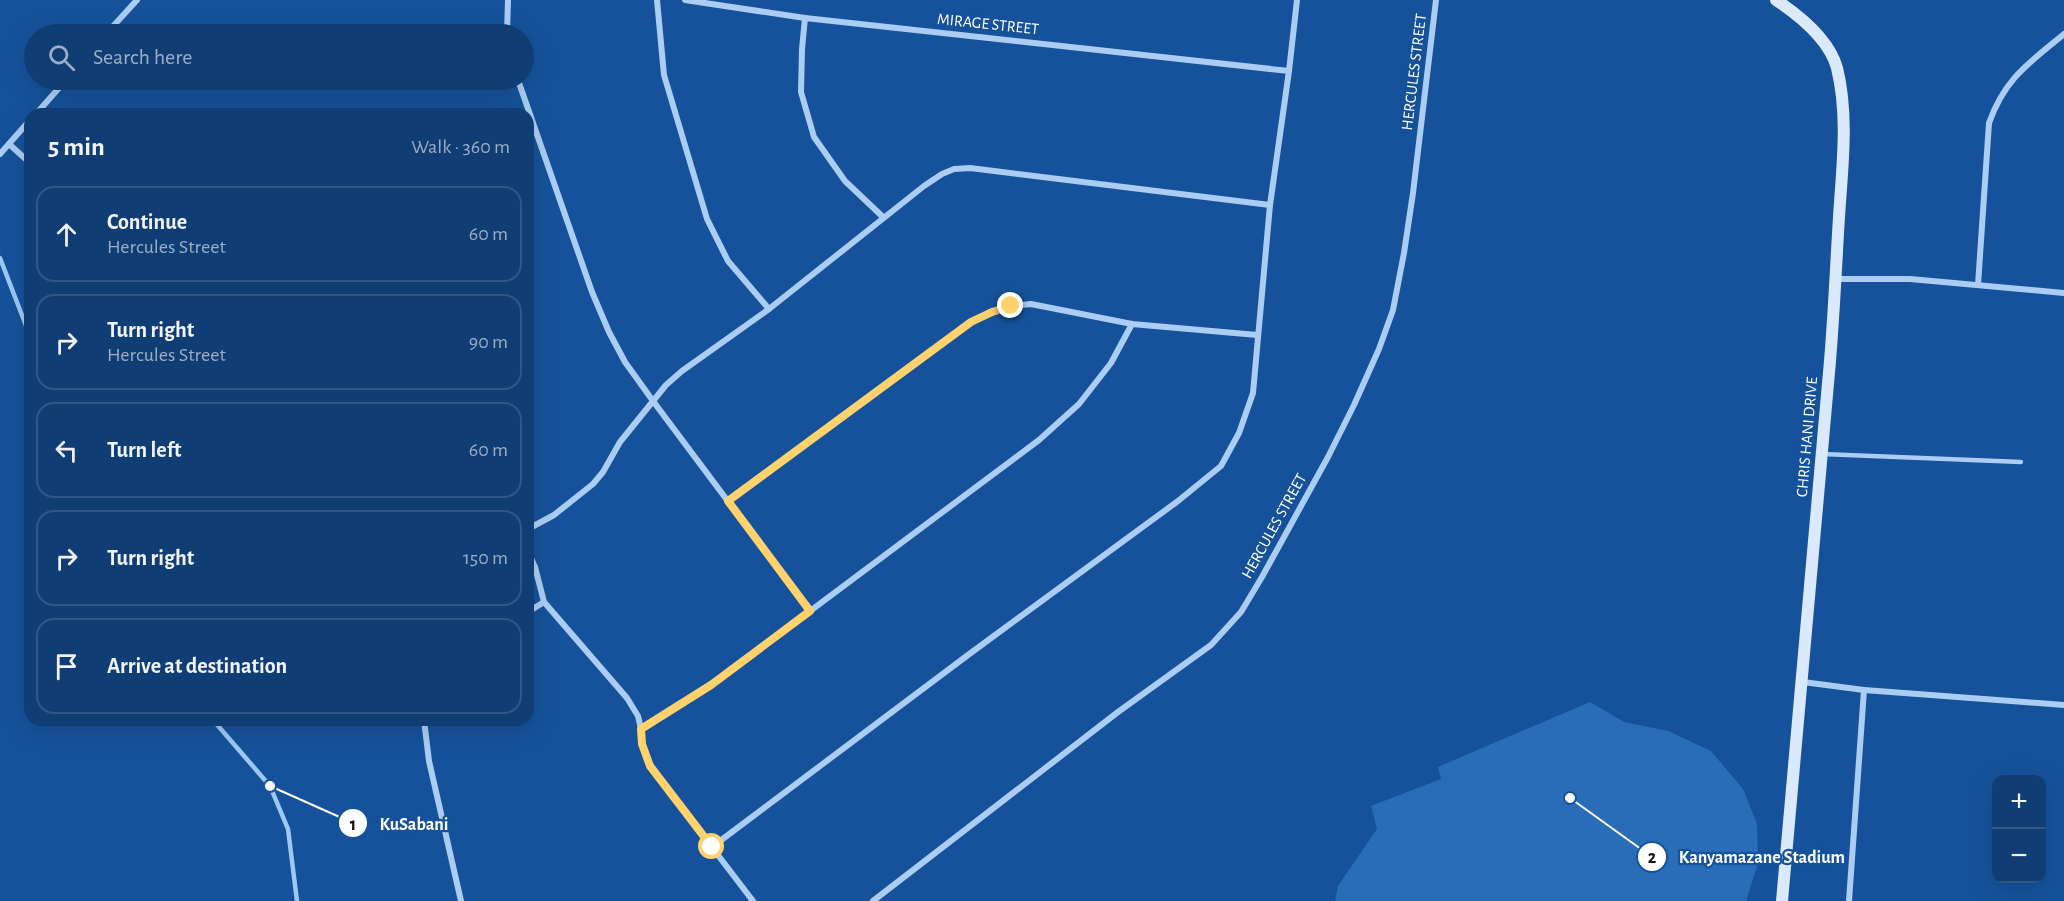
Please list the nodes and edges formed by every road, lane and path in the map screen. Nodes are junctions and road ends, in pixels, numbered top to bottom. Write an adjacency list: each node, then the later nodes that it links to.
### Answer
1 (137, 0): 9 (street)
2 (508, 0): 10 (street)
3 (657, 0): 27 (street)
4 (685, 0): 8 (street, MIRAGE STREET)
5 (1297, 0): 12 (street)
6 (1436, 0): 47 (street, HERCULES STREET)
7 (1776, 0): 24 (street, CHRIS HANI DRIVE)
8 (805, 18): 12 (street, MIRAGE STREET); 23 (street)
9 (115, 24)
10 (507, 24)
11 (2064, 34): 25 (street)
12 (1289, 71): 22 (street)
13 (57, 90): 15 (street)
14 (521, 90): 16 (street)
15 (41, 108)
16 (528, 108)
17 (534, 126): 30 (street)
18 (24, 127): 19 (street)
19 (9, 144): 20 (street); 21 (street)
20 (0, 154)
21 (24, 158)
22 (1270, 205): 23 (street); 29 (street)
23 (883, 217): 27 (street)
24 (1837, 279): 25 (street); 31 (street, CHRIS HANI DRIVE)
25 (1978, 285): 26 (street)
26 (2064, 293)
27 (769, 309): 30 (street)
28 (1132, 324): 29 (street); 33 (street); 38 (street)
29 (1257, 335): 44 (street)
30 (653, 401): 33 (street); 34 (street)
31 (1822, 454): 32 (lane); 39 (street, CHRIS HANI DRIVE)
32 (2021, 462)
33 (728, 501): 38 (street)
34 (534, 526)
35 (534, 565): 36 (street)
36 (544, 602): 37 (street); 43 (street)
37 (534, 608)
38 (810, 611): 43 (street)
39 (1803, 682): 40 (street); 48 (street, CHRIS HANI DRIVE)
40 (1864, 690): 41 (street); 49 (street)
41 (2064, 705)
42 (425, 726): 45 (street)
43 (641, 729): 44 (street)
44 (712, 847): 46 (street)
45 (460, 901)
46 (753, 901)
47 (873, 901)
48 (1782, 901)
49 (1850, 901)

